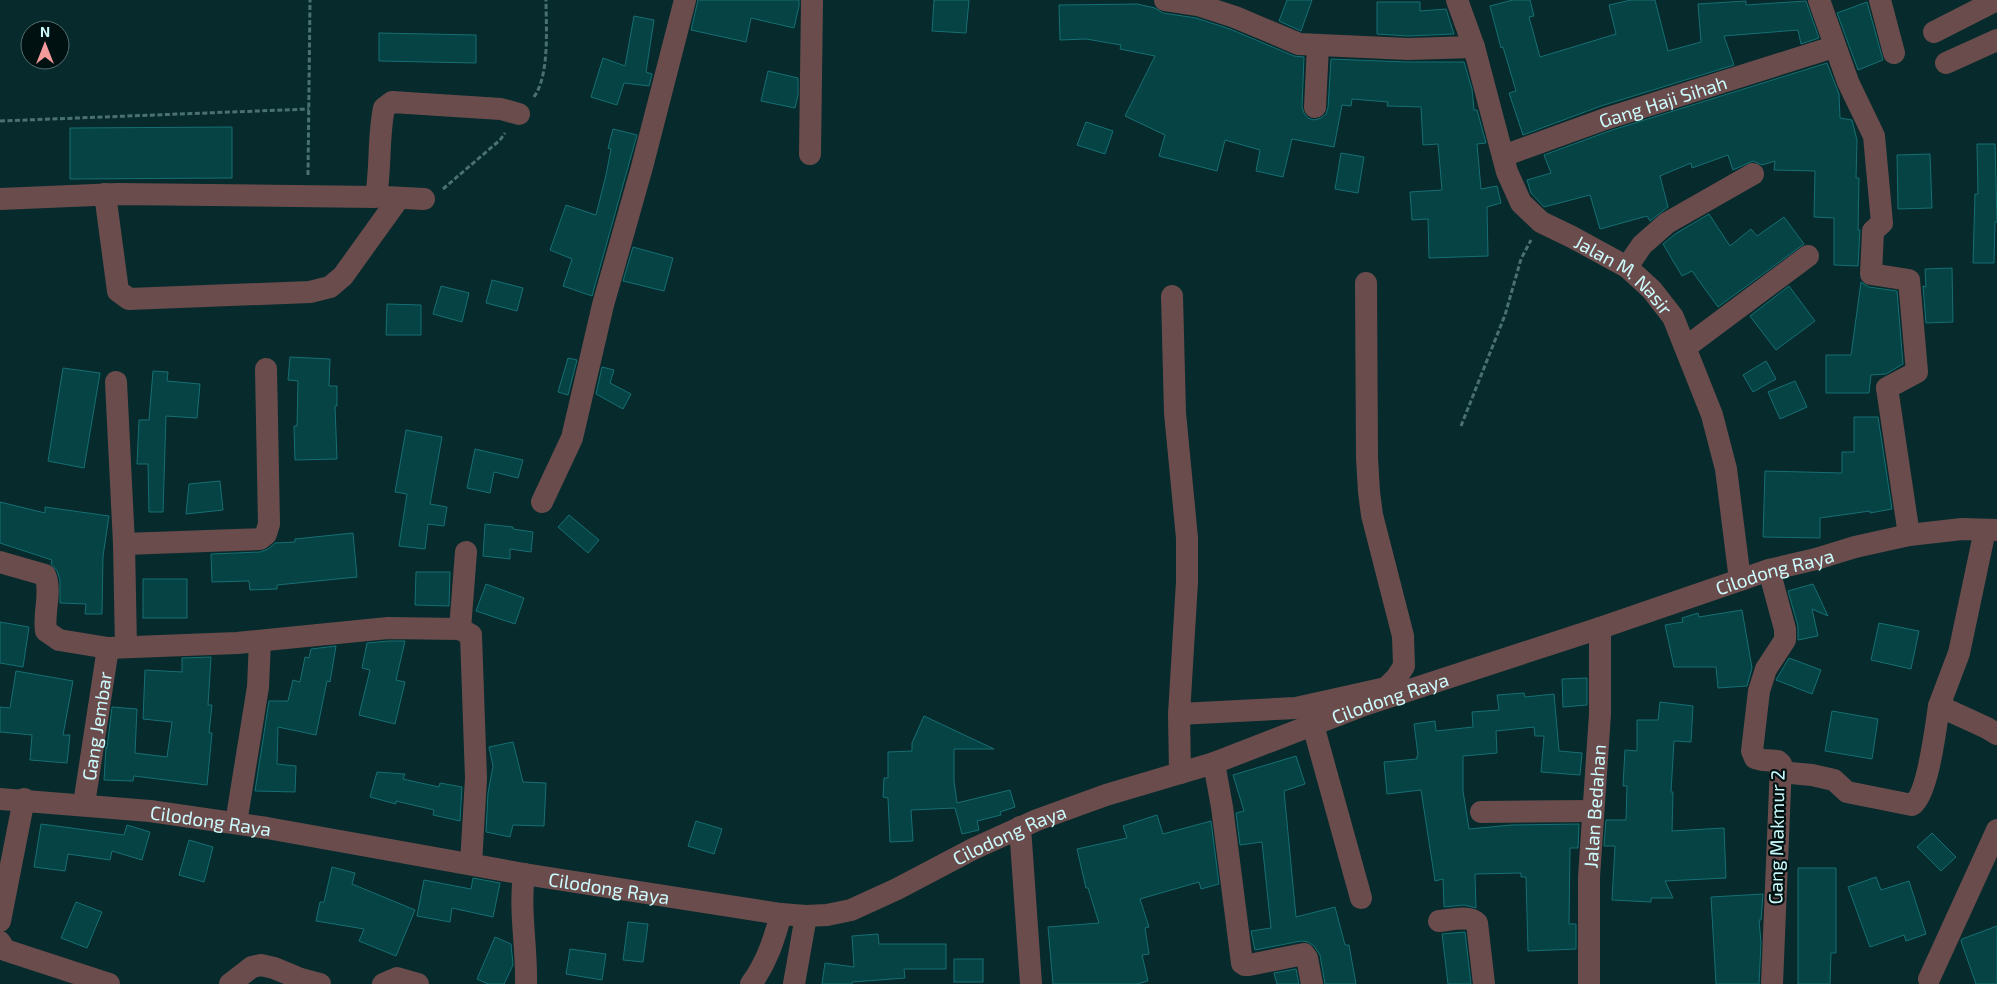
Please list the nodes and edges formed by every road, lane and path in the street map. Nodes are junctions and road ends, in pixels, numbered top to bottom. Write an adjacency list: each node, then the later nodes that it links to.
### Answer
1 (310, 0): 18 (path)
2 (546, 0): 19 (path)
3 (686, 0): 39 (street)
4 (812, 0): 21 (street)
5 (1165, 0): 12 (street)
6 (1457, 0): 13 (street, Jalan M. Nasir)
7 (1819, 0): 41 (street)
8 (1880, 0): 15 (street)
9 (1997, 0): 10 (street)
10 (1934, 32)
11 (1997, 40): 16 (street)
12 (1318, 46): 13 (street); 17 (street)
13 (1474, 47): 22 (street, Jalan M. Nasir)
14 (1824, 50): 22 (street, Gang Haji Sihah)
15 (1894, 53)
16 (1946, 63)
17 (1315, 107)
18 (309, 109): 20 (path); 25 (path)
19 (518, 114): 26 (street); 29 (path)
20 (0, 120)
21 (810, 154)
22 (1503, 156): 30 (street, Jalan M. Nasir)
23 (1753, 174): 32 (street)
24 (105, 194): 25 (street); 27 (street); 28 (street)
25 (308, 196): 26 (street)
26 (376, 197): 27 (street)
27 (399, 198): 29 (street)
28 (0, 199)
29 (424, 199)
30 (1540, 222): 32 (street, Jalan M. Nasir); 38 (path)
31 (1808, 256): 35 (street)
32 (1627, 267): 35 (street, Jalan M. Nasir)
33 (1366, 283): 52 (street)
34 (1172, 296): 52 (street)
35 (1686, 347): 46 (street, Jalan M. Nasir)
36 (266, 369): 42 (street)
37 (116, 382): 42 (street, Gang Jembar)
38 (1461, 426)
39 (542, 502)
40 (1991, 530): 41 (street, Cilodong Raya); 51 (street)
41 (1909, 535): 45 (street, Cilodong Raya)
42 (124, 544): 50 (street, Gang Jembar)
43 (466, 552): 48 (street)
44 (0, 562): 50 (street)
45 (1769, 570): 46 (street, Cilodong Raya); 56 (street, Gang Makmur 2)
46 (1740, 580): 47 (street, Cilodong Raya)
47 (1600, 628): 53 (street, Cilodong Raya); 61 (street, Jalan Bedahan)
48 (460, 629): 49 (street); 66 (street)
49 (260, 641): 50 (street); 63 (street)
50 (117, 648): 60 (street, Gang Jembar)
51 (1939, 706): 54 (street); 56 (street)
52 (1179, 714): 57 (street)
53 (1313, 725): 55 (street, Cilodong Raya); 68 (street)
54 (1997, 734)
55 (1214, 763): 57 (street, Cilodong Raya); 84 (street)
56 (1780, 772): 87 (street, Gang Makmur 2)
57 (1180, 773): 64 (street, Cilodong Raya)
58 (0, 799): 59 (street, Cilodong Raya)
59 (24, 800): 60 (street, Cilodong Raya); 72 (street)
60 (84, 804): 63 (street, Cilodong Raya)
61 (1592, 810): 62 (street); 86 (street, Jalan Bedahan)
62 (1482, 812)
63 (236, 824): 66 (street, Cilodong Raya)
64 (1020, 827): 70 (street, Cilodong Raya); 83 (street)
65 (1997, 830): 74 (street)
66 (470, 864): 67 (street, Cilodong Raya)
67 (524, 874): 69 (street, Cilodong Raya); 80 (street)
68 (1361, 898)
69 (774, 913): 70 (street, Cilodong Raya); 81 (street)
70 (806, 916): 82 (street)
71 (1439, 921): 85 (street)
72 (0, 922)
73 (0, 942): 75 (street)
74 (1929, 979)
75 (109, 984)
76 (230, 984): 77 (street)
77 (320, 984)
78 (383, 984): 79 (street)
79 (418, 984)
80 (526, 984)
81 (752, 984)
82 (794, 984)
83 (1031, 984)
84 (1312, 984)
85 (1484, 984)
86 (1589, 984)
87 (1772, 984)

